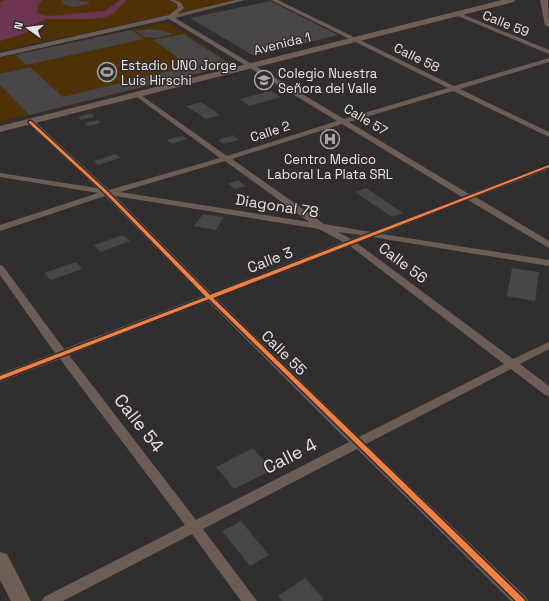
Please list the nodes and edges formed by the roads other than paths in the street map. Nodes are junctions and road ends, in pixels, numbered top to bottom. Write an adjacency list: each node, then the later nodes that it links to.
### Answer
1 (173, 0): 9 (street)
2 (242, 0): 7 (street)
3 (274, 0): 12 (street, Calle 58)
4 (494, 0): 8 (main road, Avenida 1)
5 (511, 0): 8 (main road, Avenida 1)
6 (544, 0): 11 (main road)
7 (198, 11): 9 (street); 10 (street)
8 (455, 13): 12 (main road, Avenida 1); 13 (street, Calle 59)
9 (168, 17): 10 (street, Calle 57); 14 (street)
10 (177, 22): 16 (street, Calle 57)
11 (549, 25)
12 (354, 39): 16 (main road, Avenida 1); 17 (street, Calle 58)
13 (549, 52)
14 (0, 55)
15 (549, 60): 17 (street, Calle 2)
16 (250, 66): 18 (main road, Avenida 1); 19 (street, Calle 57)
17 (454, 88): 19 (street, Calle 2); 22 (street, Calle 58)
18 (136, 94): 20 (main road, Avenida 1); 23 (street, Calle 56)
19 (344, 121): 23 (street, Calle 2); 27 (street, Calle 57)
20 (30, 122): 21 (main road, Avenida 1); 26 (street, Calle 55)
21 (0, 130)
22 (549, 135)
23 (228, 158): 26 (street, Calle 2); 28 (street, Calle 56)
24 (549, 166): 27 (street, Calle 3)
25 (0, 175): 26 (street, Diagonal 78)
26 (107, 193): 28 (street, Diagonal 78); 29 (street, Calle 2); 35 (street, Calle 55)
27 (470, 197): 30 (street, Calle 3); 32 (street, Calle 57)
28 (322, 227): 30 (street, Diagonal 78); 31 (street, Calle 56)
29 (0, 228)
30 (371, 235): 31 (street, Calle 3); 33 (street, Diagonal 78)
31 (350, 242): 35 (street, Calle 3); 38 (street, Calle 56)
32 (549, 245)
33 (549, 263)
34 (0, 268): 37 (street, Calle 54)
35 (209, 297): 37 (street, Calle 3); 41 (street, Calle 55)
36 (549, 345): 38 (street, Calle 4)
37 (62, 354): 39 (street, Calle 3); 42 (street, Calle 54)
38 (512, 363): 40 (street, Calle 56); 41 (street, Calle 4)
39 (0, 378)
40 (549, 392)
41 (358, 443): 42 (street, Calle 4); 47 (street, Calle 55)
42 (195, 526): 45 (street, Calle 4); 46 (street, Calle 54)
43 (0, 560): 44 (main road)
44 (21, 601)
45 (48, 601)
46 (250, 601)
47 (522, 601)

